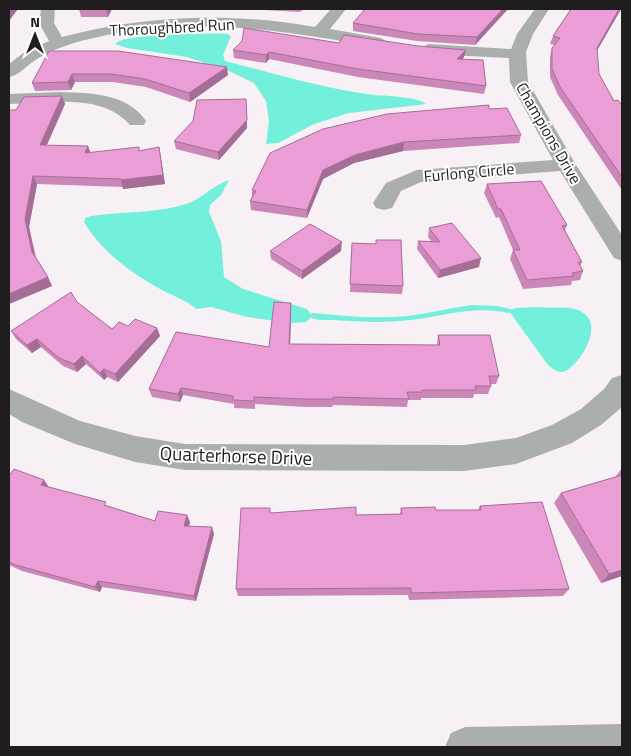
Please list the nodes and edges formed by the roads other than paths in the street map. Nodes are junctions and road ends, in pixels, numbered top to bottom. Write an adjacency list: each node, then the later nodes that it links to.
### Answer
1 (48, 9): 5 (street)
2 (339, 9): 4 (street)
3 (542, 9): 8 (street, Champions Drive)
4 (319, 32): 5 (street, Thoroughbred Run); 6 (street, Thoroughbred Run)
5 (58, 42): 9 (street, Thoroughbred Run)
6 (396, 45)
7 (414, 47): 8 (street)
8 (516, 54): 12 (street, Champions Drive)
9 (9, 72)
10 (9, 99): 11 (street)
11 (137, 121)
12 (566, 164): 13 (street, Furlong Circle); 14 (street, Champions Drive)
13 (384, 203)
14 (622, 253)
15 (622, 386): 16 (street, Quarterhorse Drive)
16 (9, 400)
17 (622, 744): 18 (street)
18 (465, 747)

